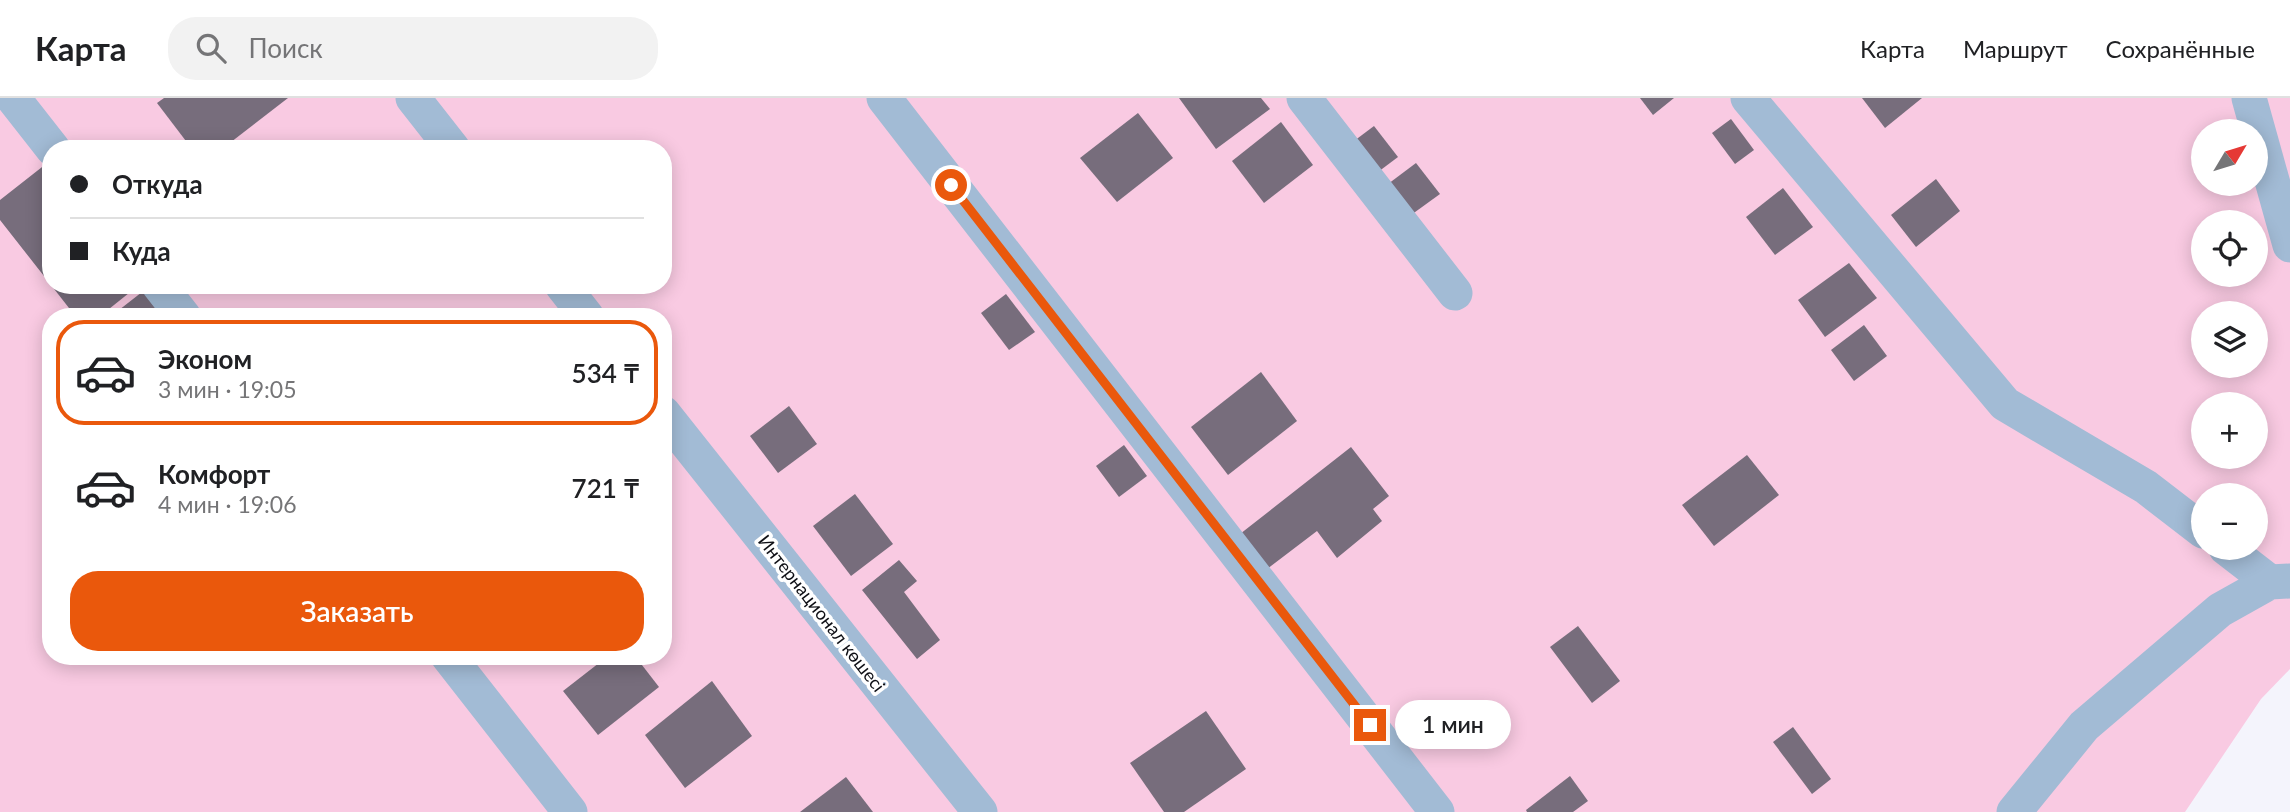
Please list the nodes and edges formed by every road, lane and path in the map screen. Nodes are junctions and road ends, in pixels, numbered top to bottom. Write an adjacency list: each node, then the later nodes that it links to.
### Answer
1 (13, 98): 7 (street)
2 (413, 98): 8 (street)
3 (884, 98): 22 (street)
4 (1304, 98): 10 (street)
5 (1748, 98): 16 (street)
6 (2249, 98): 9 (street)
7 (46, 140)
8 (446, 140)
9 (2290, 245)
10 (1455, 293)
11 (166, 294): 13 (street)
12 (569, 294): 14 (street)
13 (177, 308)
14 (580, 308)
15 (672, 424): 21 (street, Интернационал көшесі)
16 (2191, 522)
17 (2245, 560): 18 (street)
18 (2280, 582): 23 (street)
19 (455, 665): 20 (street)
20 (569, 812)
21 (980, 812)
22 (1437, 812)
23 (2014, 812)

